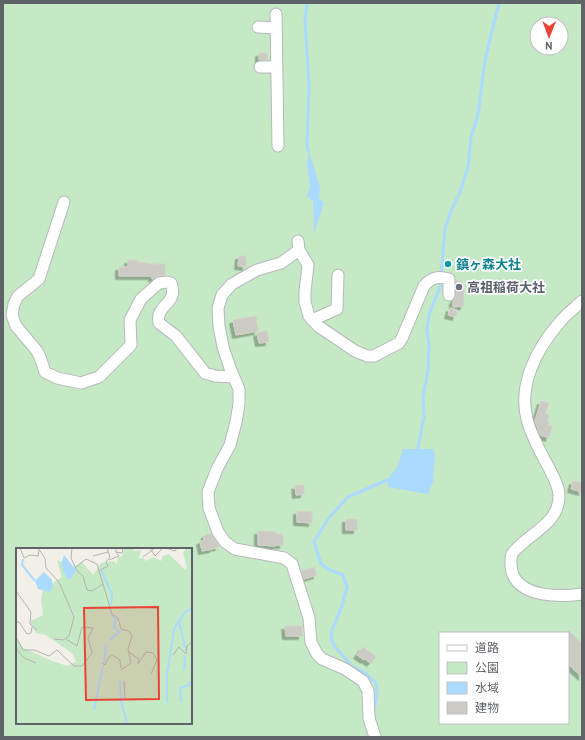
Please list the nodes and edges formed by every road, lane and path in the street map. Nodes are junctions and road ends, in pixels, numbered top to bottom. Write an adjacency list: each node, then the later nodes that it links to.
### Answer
1 (276, 14): 3 (street)
2 (258, 27): 3 (street)
3 (276, 28): 5 (street)
4 (260, 67): 5 (street)
5 (277, 67): 6 (street)
6 (278, 146)
7 (64, 202): 12 (street)
8 (338, 275): 11 (street)
9 (448, 295): 11 (street)
10 (582, 301): 13 (street)
11 (312, 320): 12 (street)
12 (234, 377): 14 (street)
13 (582, 594)
14 (375, 737)

